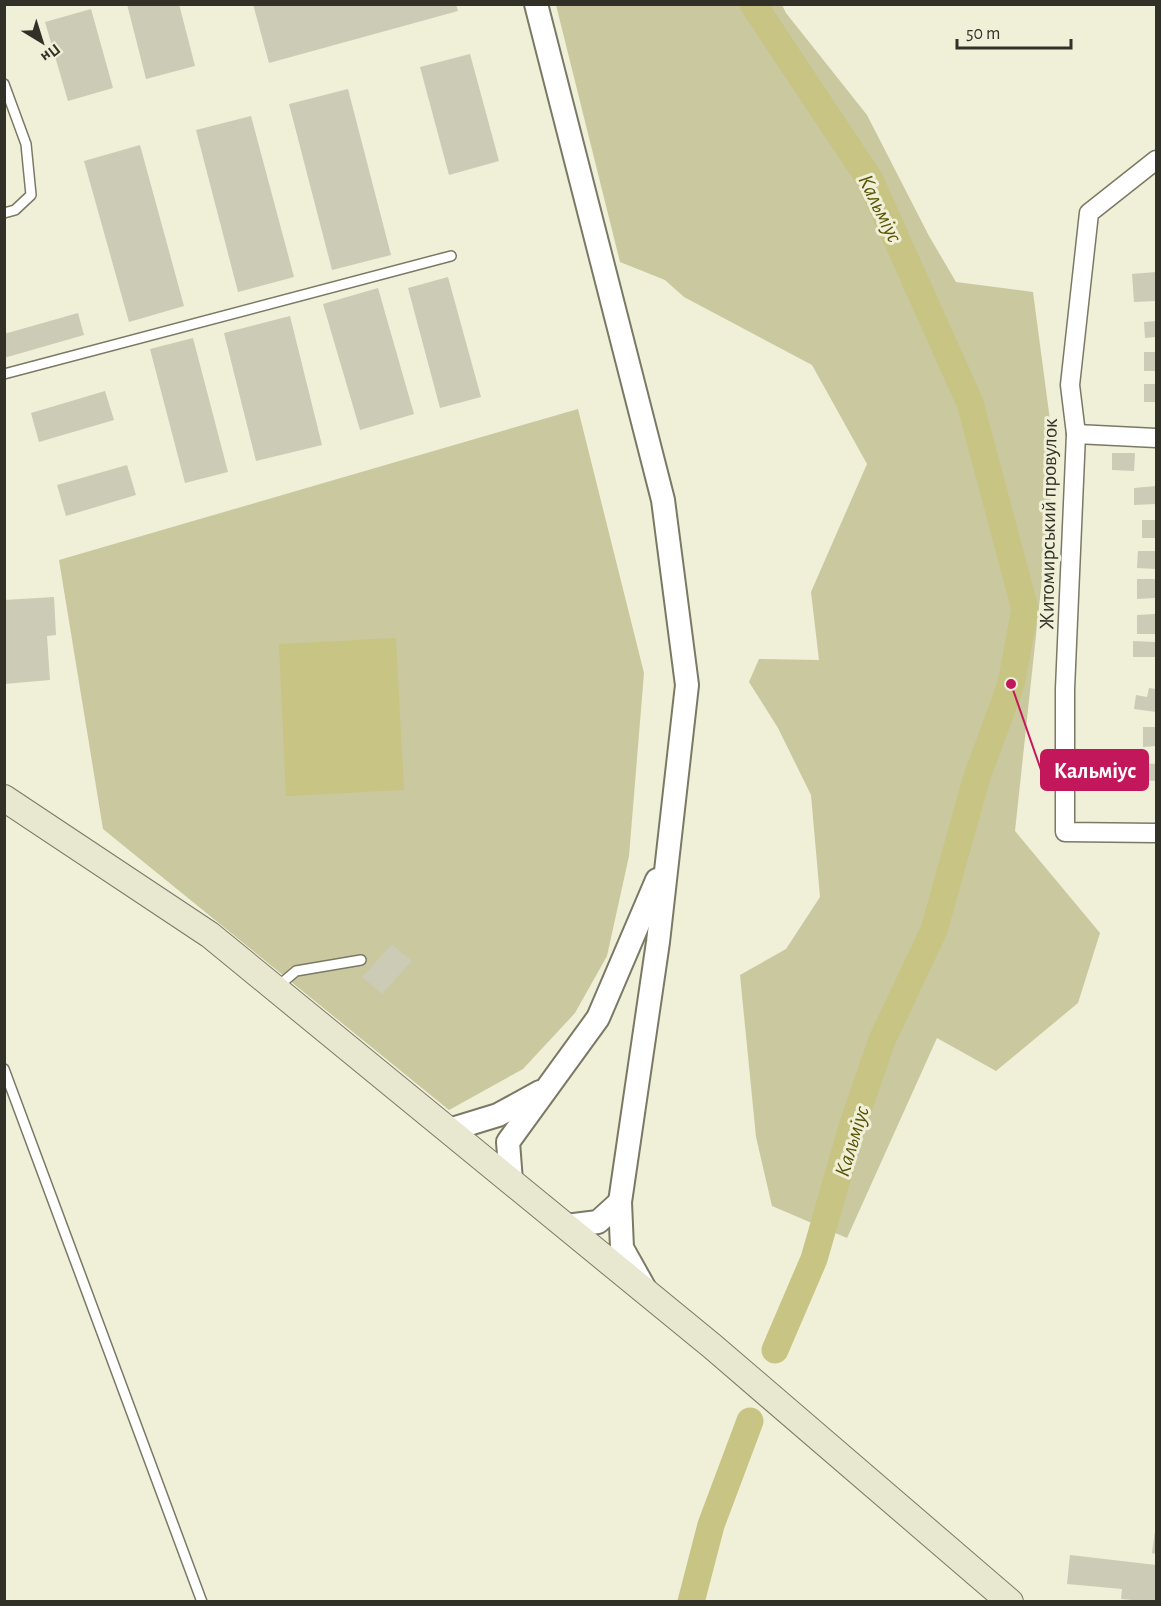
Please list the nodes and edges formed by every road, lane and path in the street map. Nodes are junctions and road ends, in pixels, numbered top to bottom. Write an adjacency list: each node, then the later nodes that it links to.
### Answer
1 (536, 4): 11 (street)
2 (4, 84): 4 (lane)
3 (1156, 160): 7 (street, Житомирський провулок)
4 (4, 213)
5 (451, 256): 6 (lane)
6 (4, 374)
7 (1076, 434): 8 (street); 10 (street, Житомирський провулок)
8 (1156, 438)
9 (4, 798): 13 (main road)
10 (1156, 833)
11 (666, 860): 15 (street); 18 (street)
12 (361, 960): 13 (lane)
13 (275, 988): 16 (main road)
14 (4, 1069): 21 (lane)
15 (544, 1089): 16 (street); 17 (street)
16 (449, 1130): 17 (main road)
17 (511, 1181): 19 (main road)
18 (620, 1202): 19 (street); 20 (street)
19 (566, 1226): 20 (main road)
20 (645, 1291): 22 (main road)
21 (202, 1602)
22 (1010, 1602)

